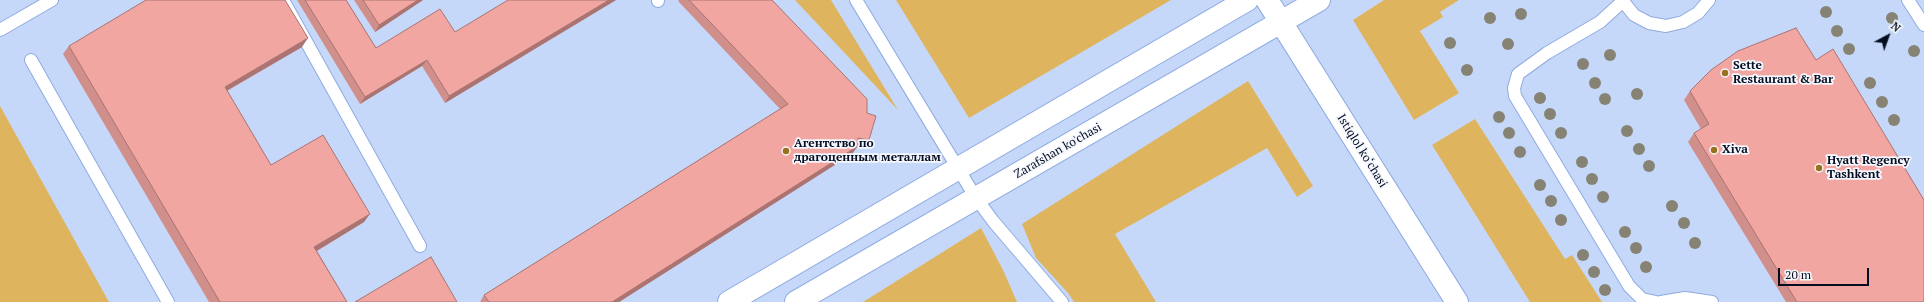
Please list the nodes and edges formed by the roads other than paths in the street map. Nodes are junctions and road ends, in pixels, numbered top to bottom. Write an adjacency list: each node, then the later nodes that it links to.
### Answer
1 (52, 0): 12 (lane)
2 (283, 0): 16 (lane)
3 (856, 0): 14 (lane)
4 (1247, 0): 14 (street)
5 (1268, 0): 10 (street, Istiqlol ko‘chasi)
6 (1319, 0): 10 (street, Zarafshan ko'chasi)
7 (1709, 0): 9 (lane)
8 (1908, 0): 11 (lane)
9 (1622, 1): 22 (lane)
10 (1281, 22): 15 (street, Zarafshan ko'chasi); 21 (street, Istiqlol ko‘chasi)
11 (1924, 25)
12 (0, 30)
13 (31, 60): 17 (lane)
14 (958, 168): 15 (lane); 18 (street)
15 (976, 198): 19 (street, Zarafshan ko'chasi); 20 (lane)
16 (420, 246)
17 (168, 302)
18 (729, 302)
19 (796, 302)
20 (1062, 302)
21 (1457, 302)
22 (1656, 302)
23 (1661, 302): 24 (lane)
24 (1712, 302)

